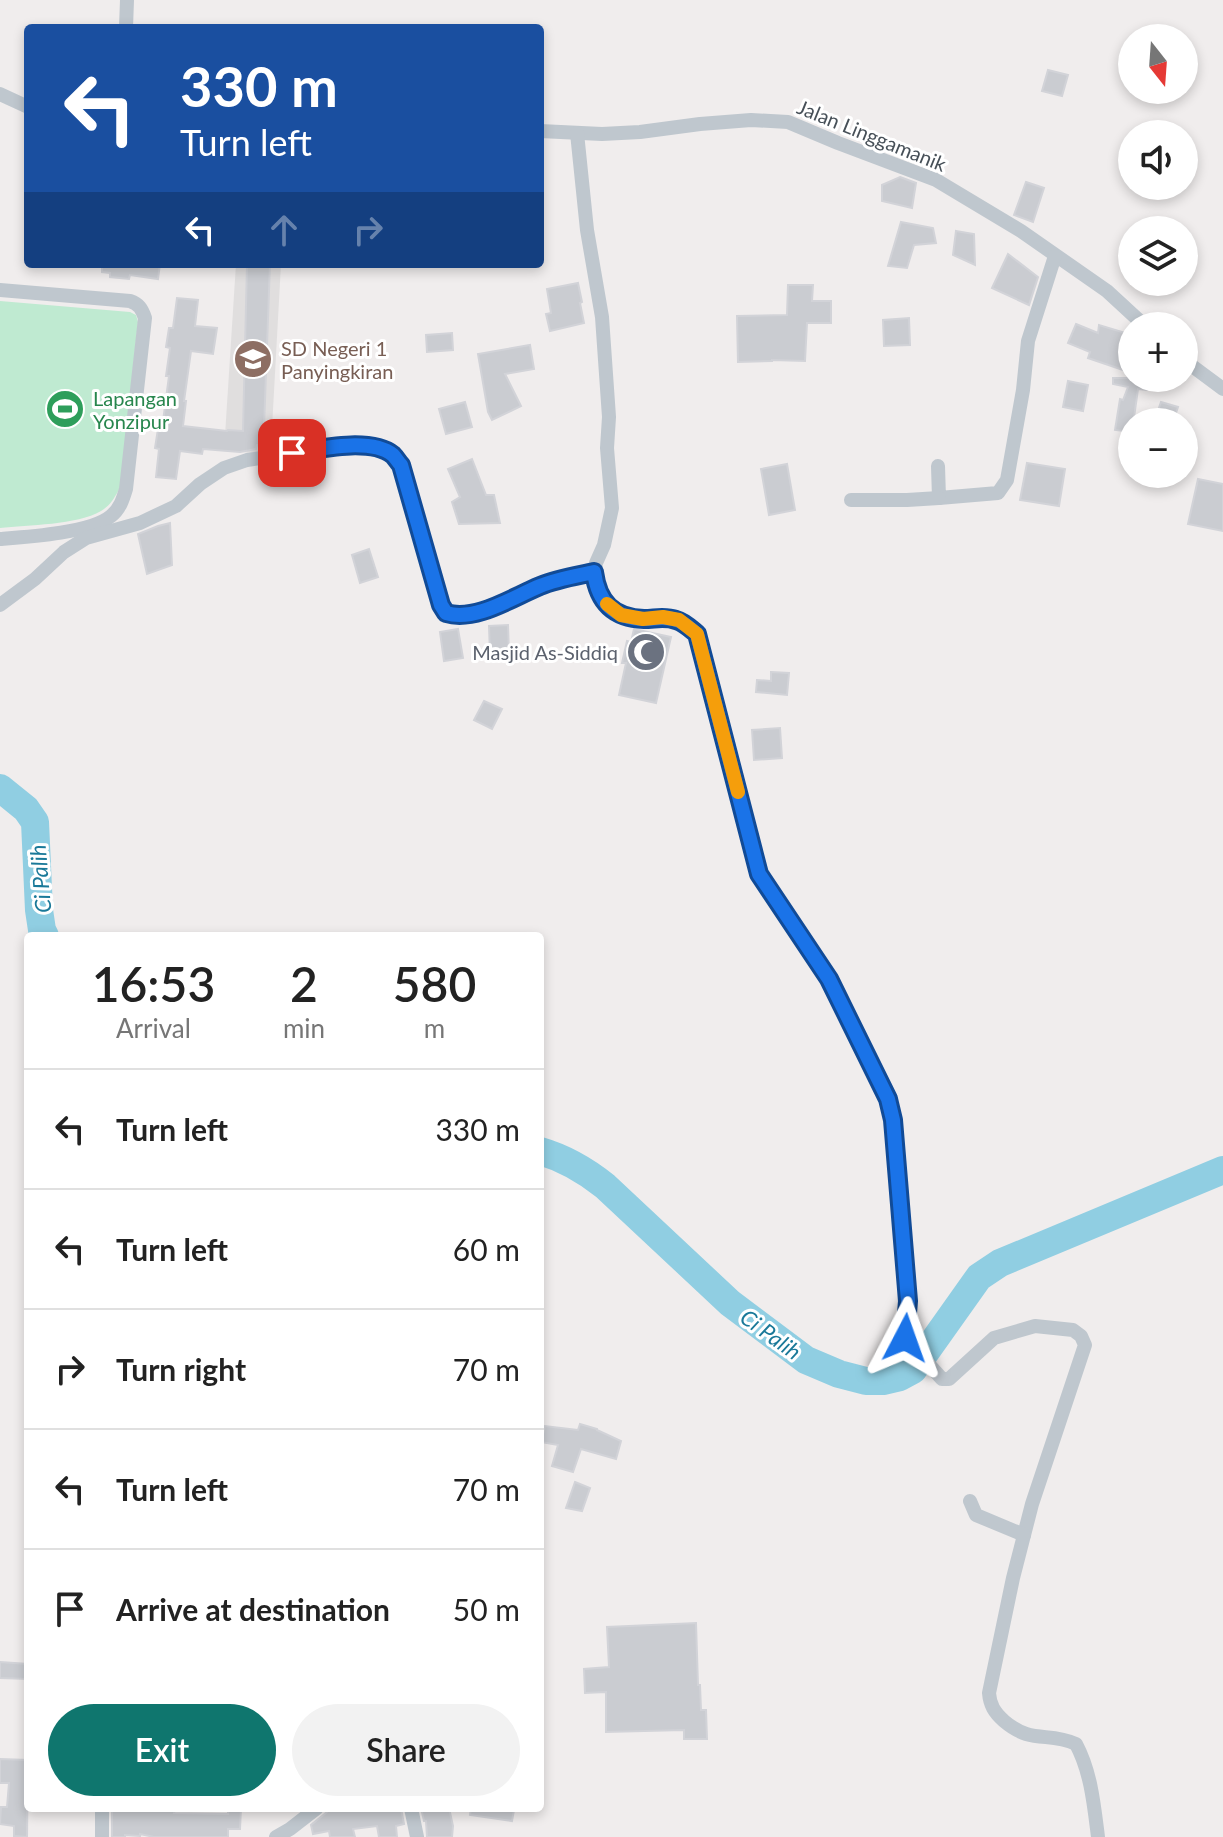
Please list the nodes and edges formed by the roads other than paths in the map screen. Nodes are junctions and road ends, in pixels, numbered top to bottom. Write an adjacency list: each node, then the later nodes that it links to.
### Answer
1 (127, 0): 2 (street)
2 (126, 24)
3 (0, 94): 4 (street)
4 (24, 105)
5 (544, 131): 6 (street, Jalan Linggamanik)
6 (577, 133): 7 (street, Jalan Linggamanik); 16 (street)
7 (1055, 256): 9 (street, Jalan Linggamanik); 13 (street)
8 (0, 290): 15 (street)
9 (1130, 312)
10 (1198, 370): 11 (street)
11 (1223, 389)
12 (938, 466): 13 (street)
13 (939, 498): 14 (street)
14 (851, 500)
15 (0, 539)
16 (594, 572): 17 (street); 19 (street)
17 (0, 605)
18 (970, 1501): 19 (street)
19 (1024, 1535): 26 (street)
20 (102, 1812): 23 (street)
21 (312, 1812): 24 (street)
22 (412, 1812): 25 (street)
23 (102, 1837)
24 (276, 1837)
25 (417, 1837)
26 (1098, 1837)

